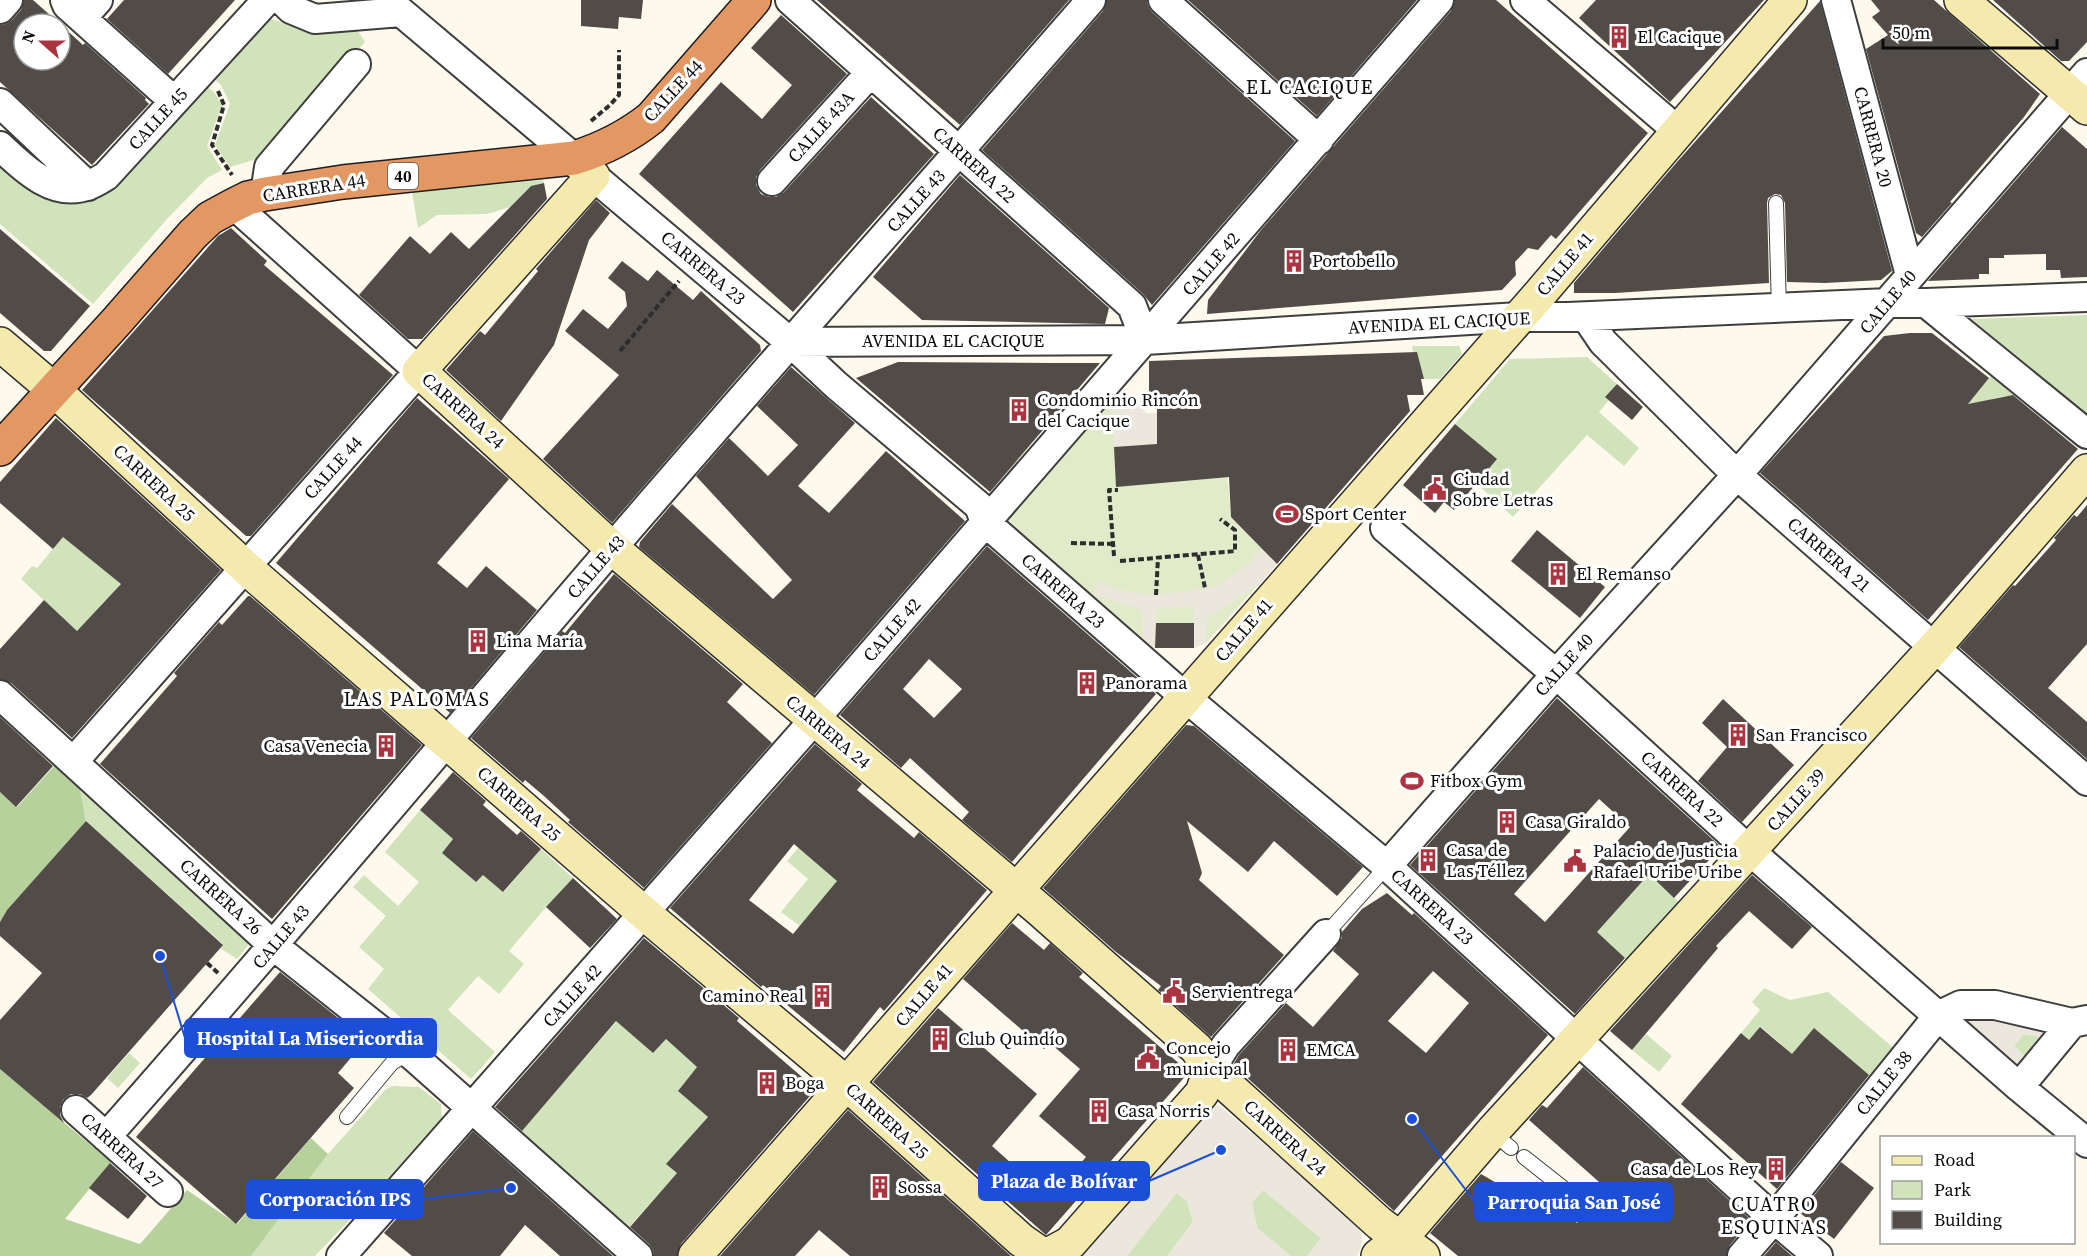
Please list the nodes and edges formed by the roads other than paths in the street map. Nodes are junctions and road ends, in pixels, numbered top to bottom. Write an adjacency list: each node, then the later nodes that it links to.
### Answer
1 (8, 0): 14 (street)
2 (267, 0): 18 (street, CALLE 45)
3 (282, 0): 24 (street, CARRERA 23)
4 (754, 0): 24 (highway, CALLE 44 / 40)
5 (790, 0): 16 (street, CARRERA 22)
6 (1091, 0): 23 (street, CALLE 43)
7 (1163, 0): 21 (street)
8 (1439, 0): 21 (street, CALLE 42)
9 (1525, 0): 20 (street)
10 (1790, 0): 20 (main road, CALLE 41)
11 (1836, 0): 29 (street, CARRERA 20)
12 (1961, 0): 17 (main road)
13 (77, 5): 18 (street)
14 (0, 9)
15 (356, 64): 27 (street)
16 (871, 72): 23 (street, CARRERA 22); 25 (street, CALLE 43A)
17 (2081, 91): 29 (street, CALLE 40)
18 (174, 101): 26 (street, CALLE 45)
19 (0, 103): 26 (street)
20 (1678, 131): 34 (main road, CALLE 41)
21 (1319, 140): 36 (street, CALLE 42)
22 (0, 146): 26 (street)
23 (959, 152): 36 (street, CARRERA 22); 37 (street, CALLE 43)
24 (584, 167): 27 (highway, CARRERA 44 / 40); 37 (street, CARRERA 23); 39 (main road, CALLE 44)
25 (772, 181)
26 (88, 186)
27 (249, 199): 39 (street, CARRERA 24); 40 (highway, 40)
28 (1776, 203): 33 (lane)
29 (1910, 275): 31 (street, CALLE 40)
30 (2087, 297): 32 (street, AVENIDA EL CACIQUE)
31 (1889, 303): 32 (street, AVENIDA EL CACIQUE); 33 (street, AVENIDA EL CACIQUE); 44 (street, CALLE 40)
32 (1926, 303): 41 (street)
33 (1779, 309): 35 (street, AVENIDA EL CACIQUE)
34 (1519, 317): 35 (street, AVENIDA EL CACIQUE); 36 (street, AVENIDA EL CACIQUE); 52 (main road, CALLE 41)
35 (1586, 317): 44 (street, CARRERA 21)
36 (1145, 340): 37 (street, AVENIDA EL CACIQUE); 45 (street, CALLE 42)
37 (790, 342): 45 (street, CARRERA 23); 47 (street, CALLE 43)
38 (0, 345): 40 (main road, CARRERA 25)
39 (419, 371): 47 (main road, CARRERA 24); 48 (street, CALLE 44)
40 (54, 390): 42 (highway, 40); 48 (main road, CARRERA 25)
41 (2087, 434)
42 (7, 437)
43 (2087, 471): 49 (main road, CALLE 39)
44 (1737, 476): 49 (street, CARRERA 21); 50 (street, CALLE 40)
45 (985, 522): 52 (street, CARRERA 23); 53 (street, CALLE 42)
46 (1385, 528): 50 (street, CARRERA 22)
47 (612, 548): 53 (main road, CARRERA 24); 54 (street, CALLE 43)
48 (245, 567): 54 (main road, CARRERA 25); 55 (street, CALLE 44)
49 (1935, 647): 56 (street, CARRERA 21); 57 (main road, CALLE 39)
50 (1556, 674): 57 (street, CARRERA 22); 58 (street, CALLE 40)
51 (0, 695): 55 (street, CARRERA 26)
52 (1185, 697): 58 (street, CARRERA 23); 59 (main road, CALLE 41)
53 (814, 720): 59 (main road, CARRERA 24); 60 (street, CALLE 42)
54 (446, 741): 60 (main road, CARRERA 25); 62 (street, CALLE 43)
55 (73, 762): 62 (street, CARRERA 26)
56 (2087, 781)
57 (1750, 851): 63 (street, CARRERA 22); 65 (main road, CALLE 39)
58 (1387, 866): 61 (lane, CALLE 40); 65 (street, CARRERA 23)
59 (1015, 889): 67 (main road, CARRERA 24); 68 (main road, CALLE 41)
60 (645, 914): 68 (main road, CARRERA 25); 70 (street, CALLE 42)
61 (1326, 934): 67 (street, CALLE 40)
62 (274, 946): 66 (street, CARRERA 26); 73 (street, CALLE 43)
63 (1938, 1016): 64 (street, CALLE 38); 69 (street, CARRERA 22); 78 (street, CALLE 38)
64 (2079, 1021): 69 (street, CALLE 38)
65 (1578, 1039): 78 (street, CARRERA 23); 79 (main road, CALLE 39)
66 (414, 1057): 70 (street, CARRERA 26); 72 (lane)
67 (1210, 1070): 79 (main road, CARRERA 24); 83 (main road, CALLE 40)
68 (847, 1084): 82 (main road, CALLE 41); 83 (main road, CARRERA 25)
69 (2019, 1087): 74 (street, CARRERA 22)
70 (471, 1108): 80 (street, CALLE 42); 81 (street, CARRERA 26)
71 (76, 1110): 73 (street, CARRERA 27)
72 (346, 1117)
73 (106, 1137): 77 (street, CARRERA 27)
74 (2087, 1143)
75 (1524, 1157): 76 (lane)
76 (1562, 1187)
77 (168, 1192)
78 (1774, 1219): 84 (street, CALLE 38); 85 (street, CARRERA 23)
79 (1401, 1250)
80 (340, 1256)
81 (638, 1256)
82 (695, 1256)
83 (1045, 1256)
84 (1742, 1256)
85 (1818, 1256)

